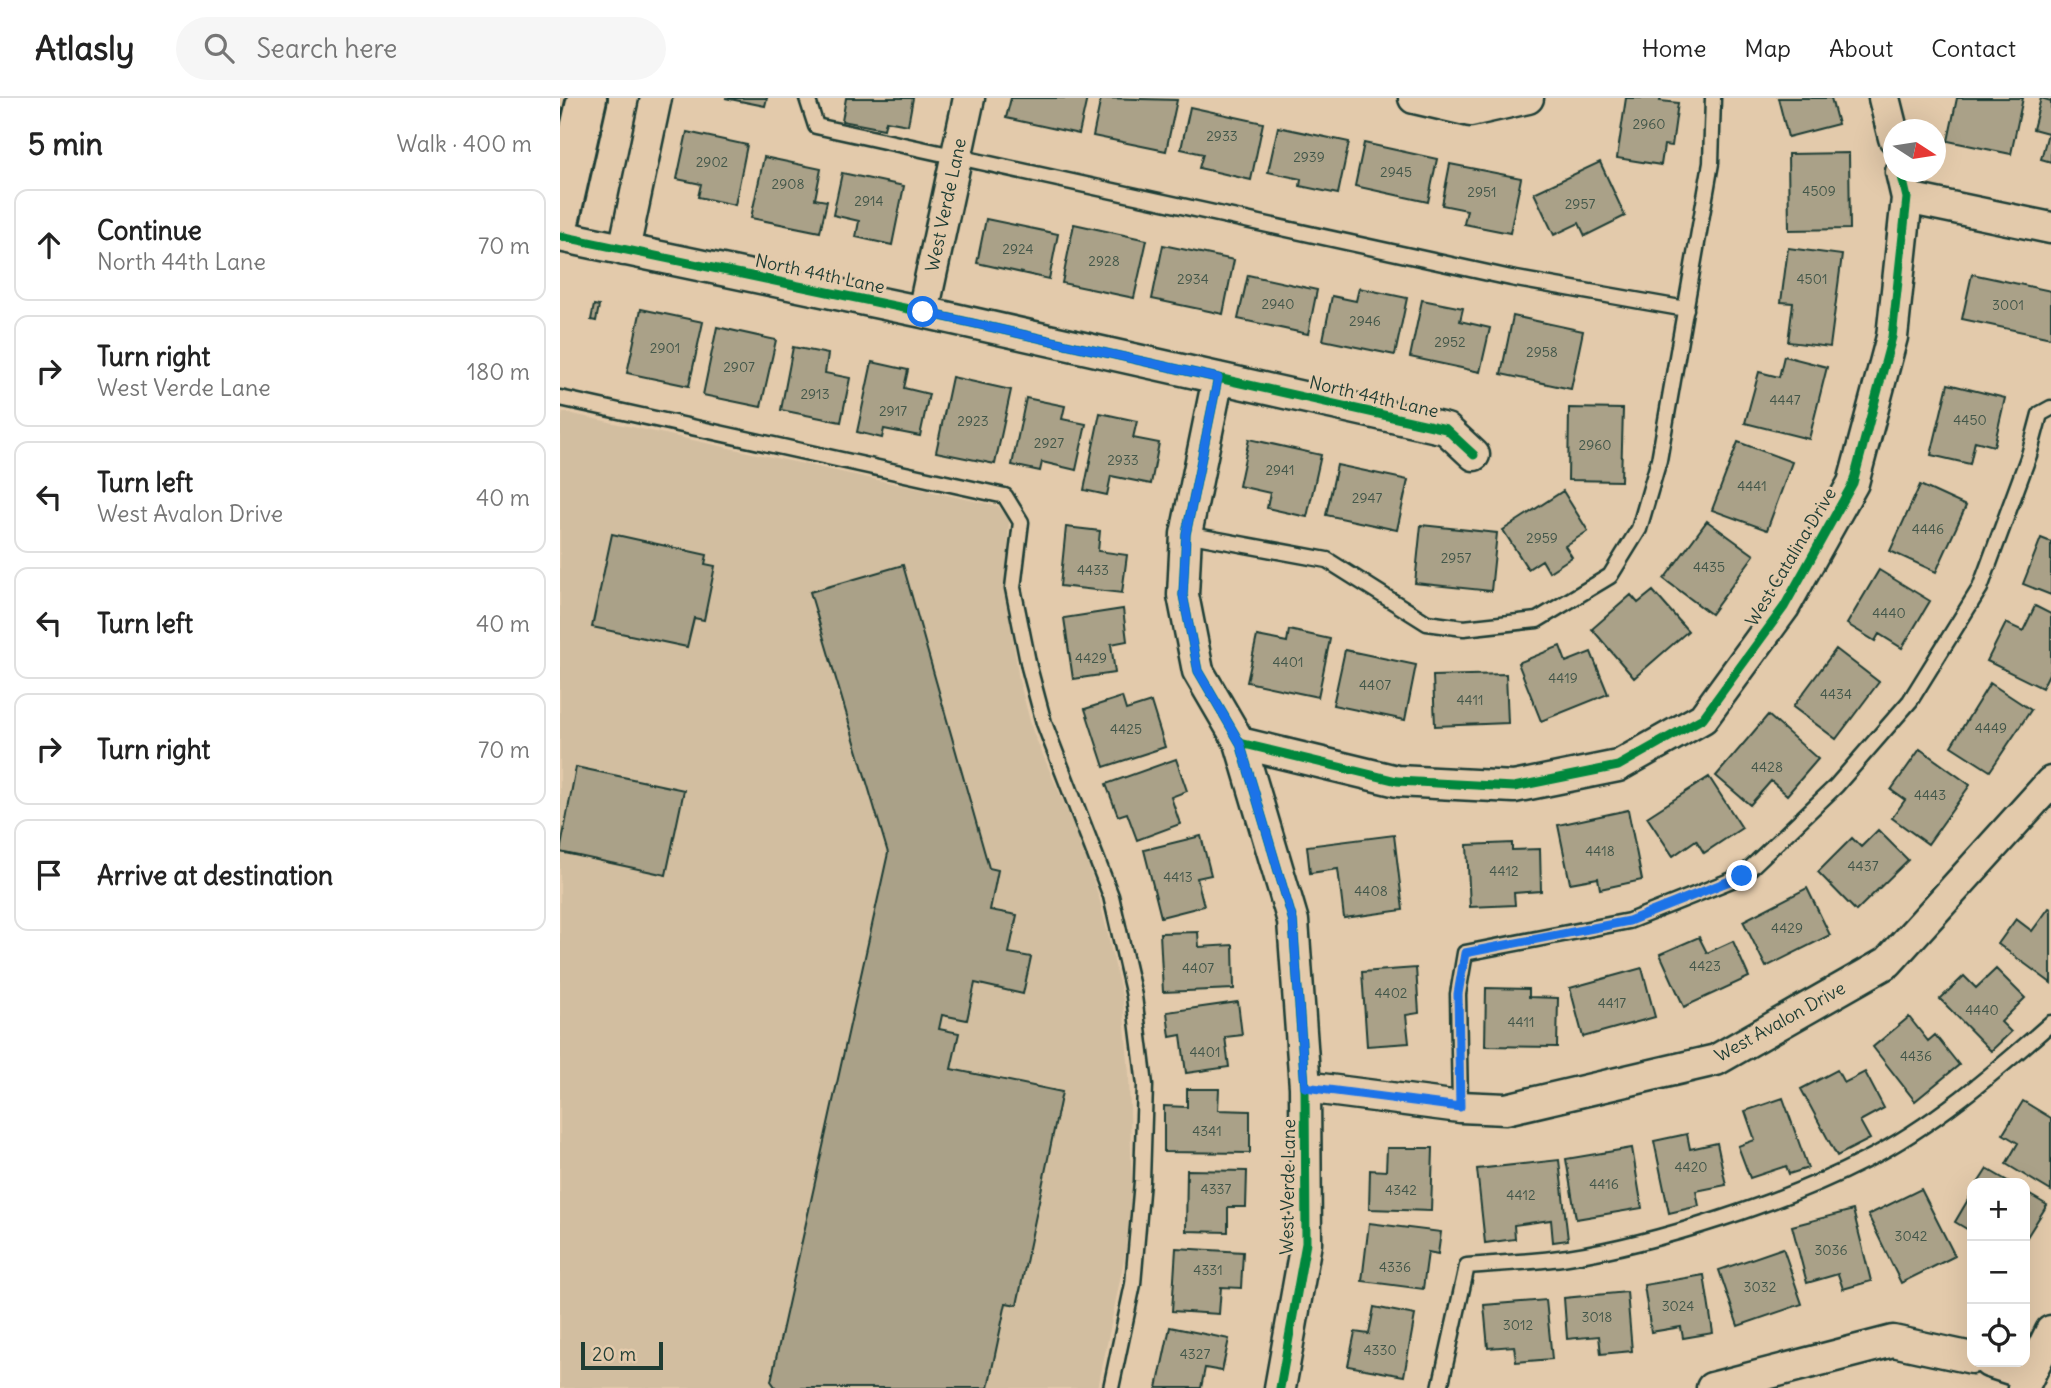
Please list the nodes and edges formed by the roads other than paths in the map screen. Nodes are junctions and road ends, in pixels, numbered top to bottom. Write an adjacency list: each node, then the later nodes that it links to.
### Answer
1 (587, 98): 12 (main road)
2 (656, 98): 15 (street)
3 (807, 98): 10 (lane)
4 (969, 98): 10 (street, West Verde Lane)
5 (1414, 98): 6 (street)
6 (1528, 98)
7 (1713, 98): 16 (lane)
8 (1884, 98): 9 (street)
9 (1889, 119)
10 (957, 156): 16 (lane); 17 (street, West Verde Lane)
11 (1904, 185): 13 (street); 23 (street, West Catalina Drive)
12 (560, 218)
13 (2051, 228)
14 (560, 236): 15 (street, North 44th Lane)
15 (624, 250): 17 (street, North 44th Lane)
16 (1686, 309): 22 (lane)
17 (923, 312): 18 (street, North 44th Lane)
18 (1218, 378): 21 (street, North 44th Lane); 22 (street, West Verde Lane)
19 (560, 398): 32 (lane)
20 (2051, 408): 27 (lane)
21 (1474, 455)
22 (1186, 534): 23 (street, West Verde Lane)
23 (1240, 743): 26 (street, West Verde Lane)
24 (2051, 782): 27 (street, West Avalon Drive)
25 (2051, 1023): 34 (lane)
26 (1305, 1087): 27 (street, West Avalon Drive); 33 (street, West Verde Lane)
27 (1460, 1107)
28 (2051, 1331): 31 (street)
29 (1967, 1357): 35 (street)
30 (1999, 1367): 31 (street)
31 (2026, 1381)
32 (1111, 1388)
33 (1280, 1388)
34 (1440, 1388)
35 (1712, 1388)

